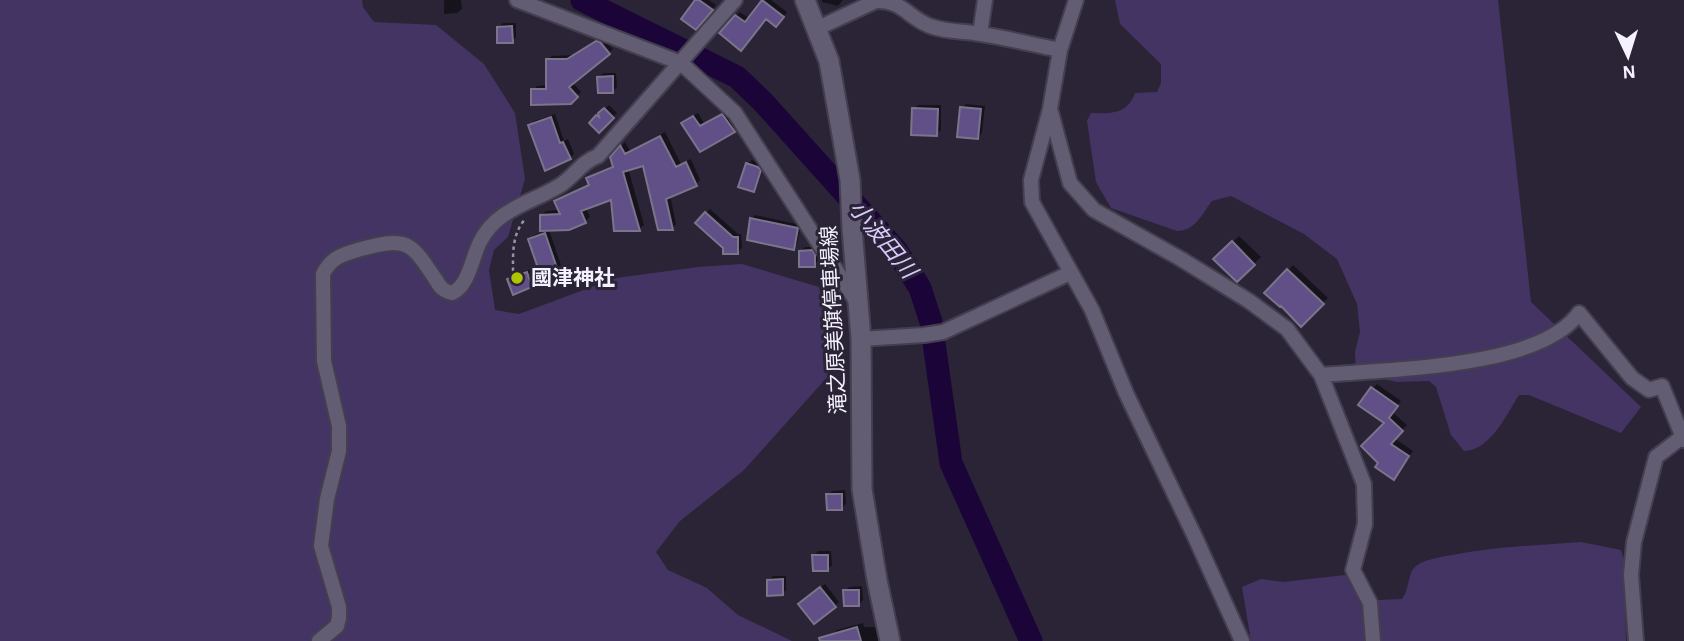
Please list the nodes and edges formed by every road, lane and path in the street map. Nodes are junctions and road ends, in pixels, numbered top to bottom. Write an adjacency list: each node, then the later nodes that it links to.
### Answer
1 (517, 0): 9 (street)
2 (735, 0): 9 (street)
3 (805, 0): 6 (main road, 滝之原美旗停車場線)
4 (985, 0): 7 (street)
5 (1076, 0): 8 (street)
6 (818, 28): 7 (street); 14 (main road, 滝之原美旗停車場線)
7 (981, 34): 8 (street)
8 (1060, 50): 10 (street)
9 (683, 61): 14 (street); 18 (street)
10 (1050, 109): 13 (street); 16 (street)
11 (530, 214): 12 (path)
12 (513, 271)
13 (1070, 273): 15 (street); 20 (street)
14 (858, 305): 15 (main road, 滝之原美旗停車場線)
15 (861, 339): 19 (main road, 滝之原美旗停車場線)
16 (1321, 375): 17 (street); 21 (street)
17 (1683, 439): 22 (street)
18 (319, 641)
19 (890, 641)
20 (1242, 641)
21 (1373, 641)
22 (1636, 641)

